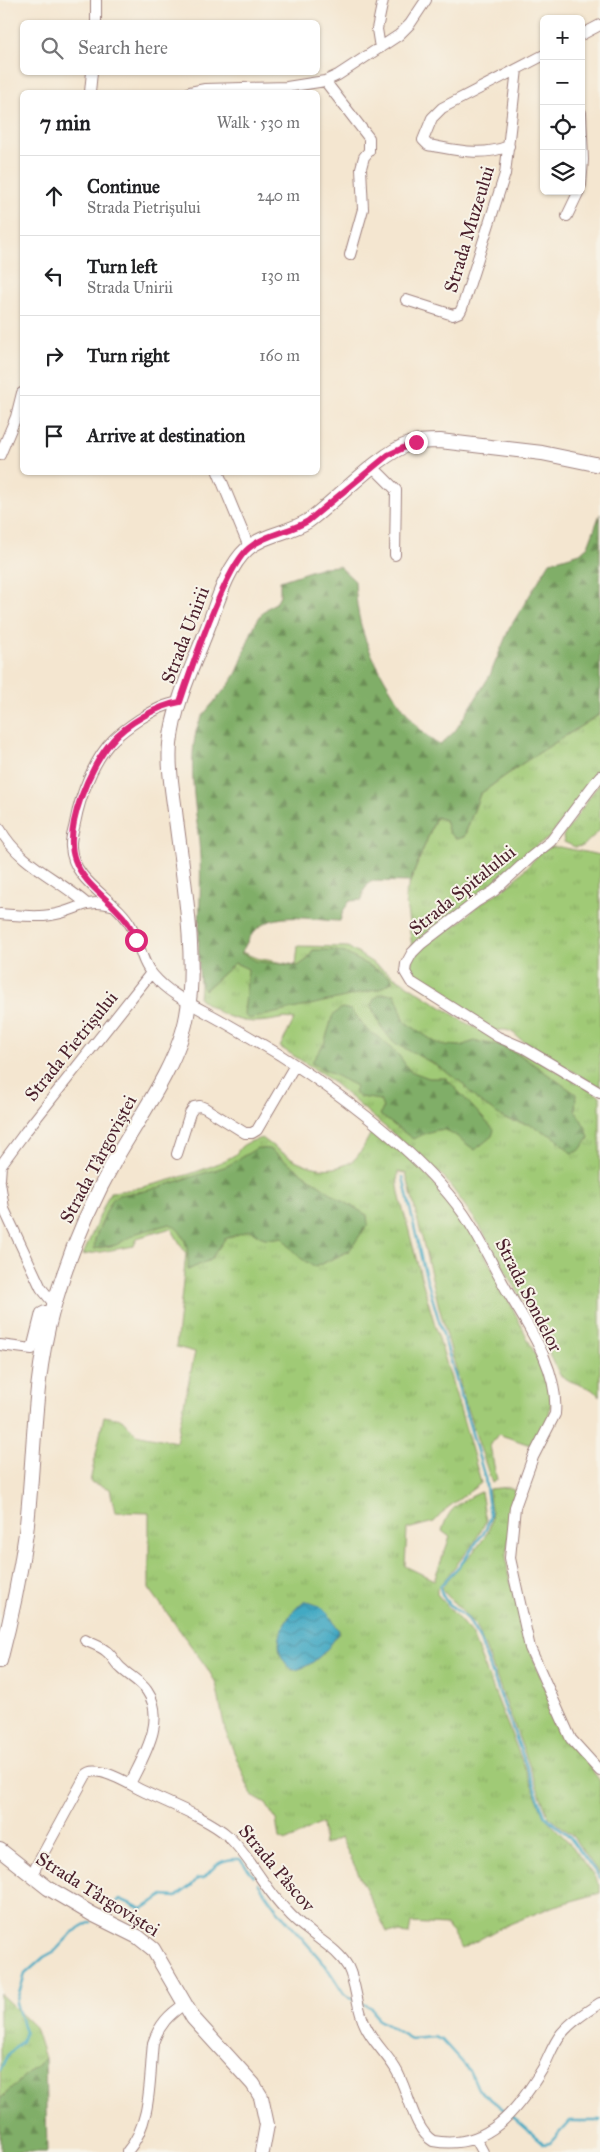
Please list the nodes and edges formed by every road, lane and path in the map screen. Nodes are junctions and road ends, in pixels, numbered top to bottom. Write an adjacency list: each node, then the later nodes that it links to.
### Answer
1 (96, 0): 4 (street)
2 (383, 0): 7 (street)
3 (426, 0): 7 (street)
4 (96, 20)
5 (600, 25): 6 (street)
6 (585, 33)
7 (380, 48): 11 (street)
8 (540, 57): 9 (street)
9 (517, 69): 14 (street, Strada Muzeului); 14 (street)
10 (92, 75): 12 (street)
11 (326, 81): 13 (street); 17 (street)
12 (90, 90)
13 (197, 90)
14 (509, 146): 18 (street, Strada Muzeului)
15 (577, 195): 16 (street)
16 (567, 216)
17 (350, 255)
18 (406, 300)
19 (20, 401): 20 (street)
20 (0, 455)
21 (600, 465): 22 (main road)
22 (373, 467): 24 (main road); 25 (street)
23 (219, 475): 24 (street)
24 (249, 547): 26 (main road, Strada Unirii)
25 (395, 555)
26 (180, 702): 30 (street); 33 (main road, Strada Unirii)
27 (600, 776): 35 (street, Strada Spitalului)
28 (0, 828): 29 (street)
29 (86, 904): 30 (street); 31 (street)
30 (112, 905): 32 (street)
31 (0, 914)
32 (151, 973): 33 (street); 37 (street, Strada Pietrișului)
33 (188, 1003): 34 (street, Strada Sondelor); 39 (main road, Strada Târgoviștei)
34 (295, 1065): 36 (street); 44 (street, Strada Sondelor)
35 (600, 1094)
36 (177, 1154)
37 (0, 1165): 38 (street, Strada Pietrișului)
38 (0, 1180): 39 (street, Strada Pietrișului)
39 (53, 1308): 41 (main road, Strada Târgoviștei)
40 (0, 1345): 41 (street)
41 (38, 1350): 43 (main road, Strada Târgoviștei)
42 (85, 1640): 45 (street)
43 (0, 1660)
44 (599, 1772)
45 (130, 1784): 47 (street, Strada Pâscov); 50 (street, Strada Pâscov)
46 (0, 1850): 47 (main road, Strada Târgoviștei)
47 (31, 1876): 49 (main road, Strada Târgoviștei)
48 (600, 2002): 50 (street)
49 (185, 2004): 51 (street); 52 (main road, Strada Târgoviștei)
50 (476, 2140): 53 (street)
51 (127, 2152)
52 (262, 2152)
53 (483, 2152)

